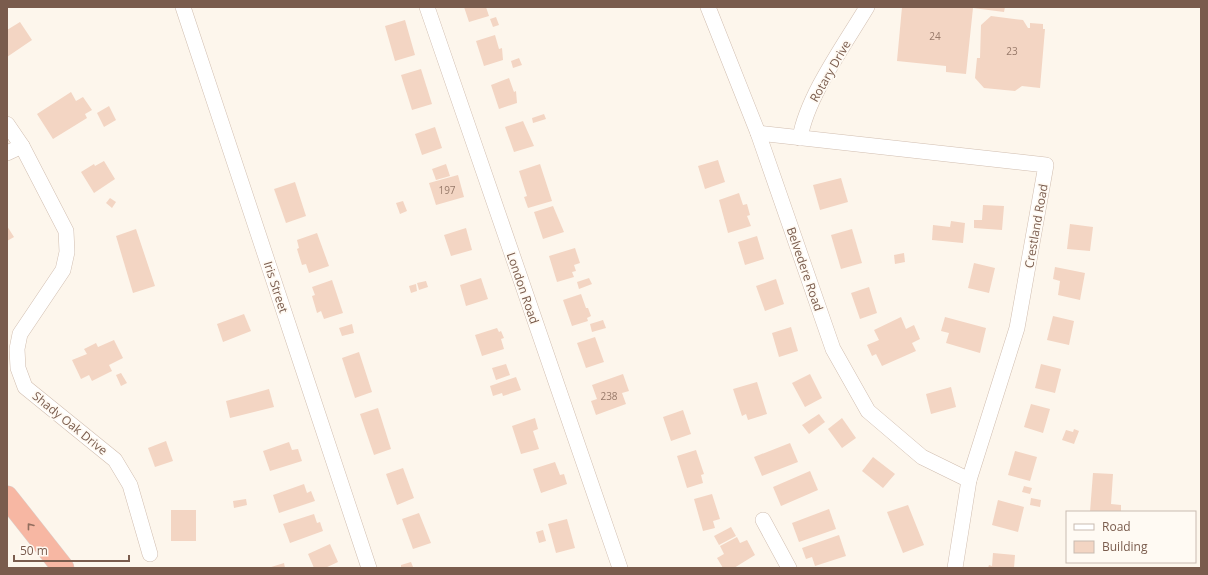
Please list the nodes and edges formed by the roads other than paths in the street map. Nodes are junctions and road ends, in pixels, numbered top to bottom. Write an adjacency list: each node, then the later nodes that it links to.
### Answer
1 (183, 7): 15 (street, Iris Street)
2 (427, 7): 16 (street, London Road)
3 (708, 7): 6 (street, Belvedere Road)
4 (867, 7): 7 (street, Rotary Drive)
5 (7, 124): 8 (street, Shady Oak Drive)
6 (758, 133): 7 (street, Crestland Road); 10 (street, Belvedere Road)
7 (800, 138): 10 (street, Crestland Road)
8 (22, 146): 9 (street); 13 (street, Shady Oak Drive)
9 (7, 154)
10 (969, 480): 18 (street, Crestland Road)
11 (7, 497): 14 (highway, one-way to 11)
12 (763, 520): 17 (street)
13 (150, 554)
14 (63, 568)
15 (369, 568)
16 (620, 568)
17 (789, 568)
18 (955, 568)

